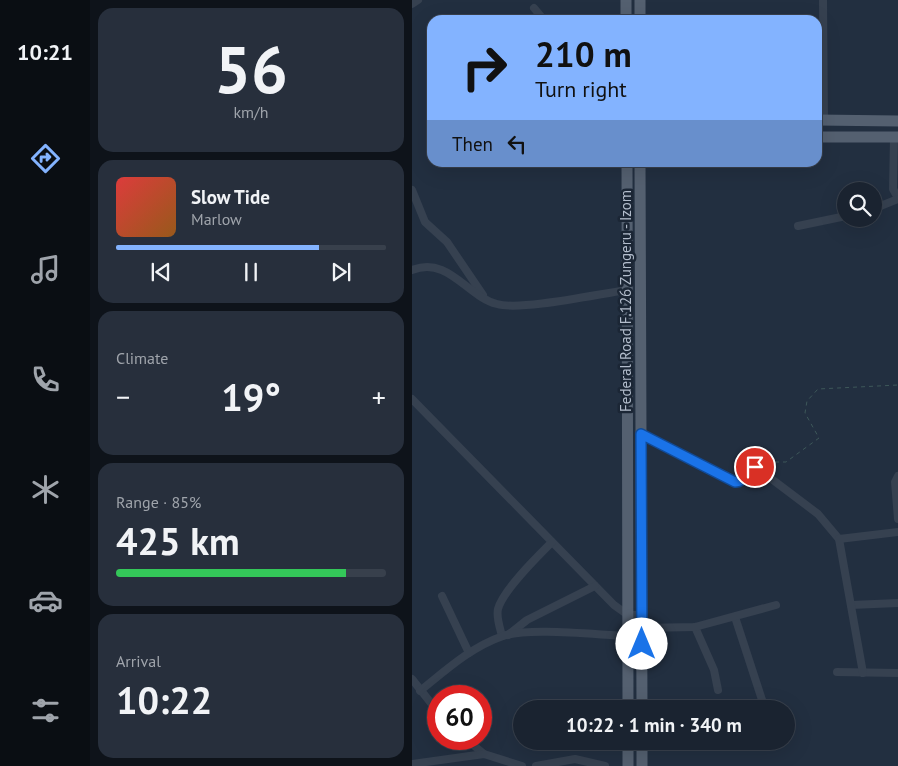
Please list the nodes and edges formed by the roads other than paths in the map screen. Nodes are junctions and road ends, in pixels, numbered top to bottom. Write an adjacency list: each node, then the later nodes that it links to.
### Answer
1 (418, 0): 5 (street)
2 (626, 0): 8 (main road)
3 (640, 0): 9 (main road)
4 (823, 0): 10 (street)
5 (412, 4)
6 (534, 8): 7 (street)
7 (540, 15)
8 (626, 15)
9 (640, 15)
10 (822, 60)
11 (822, 120): 12 (main road)
12 (898, 121)
13 (822, 137): 14 (main road)
14 (896, 137): 20 (street)
15 (627, 167): 25 (main road, Federal Road F.126 Zungeru - Izom)
16 (640, 167): 18 (main road, Federal Road F.126 Zungeru - Izom)
17 (645, 167): 18 (main road)
18 (640, 189): 28 (main road, Federal Road F.126 Zungeru - Izom)
19 (412, 190): 26 (street)
20 (898, 198): 21 (street)
21 (882, 205)
22 (837, 218): 23 (street)
23 (798, 226)
24 (412, 270): 26 (street)
25 (627, 290): 26 (street); 39 (main road, Federal Road F.126 Zungeru - Izom)
26 (487, 301)
27 (412, 398): 33 (street)
28 (641, 434): 32 (street); 40 (main road, Federal Road F.126 Zungeru - Izom)
29 (898, 476): 30 (street)
30 (898, 519)
31 (898, 532): 32 (street)
32 (839, 539): 38 (street)
33 (552, 542): 34 (street); 44 (street)
34 (595, 586): 39 (street); 44 (street)
35 (442, 596): 46 (street)
36 (898, 603): 38 (street)
37 (776, 604): 41 (street)
38 (852, 605): 48 (street)
39 (628, 615): 40 (street); 45 (main road, Federal Road F.126 Zungeru - Izom)
40 (642, 615): 43 (main road, Federal Road F.126 Zungeru - Izom)
41 (735, 617): 42 (street); 56 (street)
42 (695, 627): 43 (street); 51 (street)
43 (642, 628): 55 (main road, Federal Road F.126 Zungeru - Izom)
44 (505, 635): 45 (street); 46 (street)
45 (628, 636): 54 (main road, Federal Road F.126 Zungeru - Izom)
46 (469, 653): 52 (street)
47 (837, 672): 48 (street)
48 (863, 673): 49 (street)
49 (898, 673)
50 (412, 679): 52 (street)
51 (718, 690)
52 (420, 691): 53 (street)
53 (427, 699)
54 (628, 700)
55 (642, 700)
56 (762, 700)
57 (479, 750): 60 (street)
58 (628, 750): 65 (main road)
59 (642, 750): 66 (main road)
60 (484, 754): 61 (street); 62 (street)
61 (412, 764)
62 (522, 766)
63 (536, 766): 64 (street)
64 (606, 766)
65 (628, 766)
66 (642, 766)

